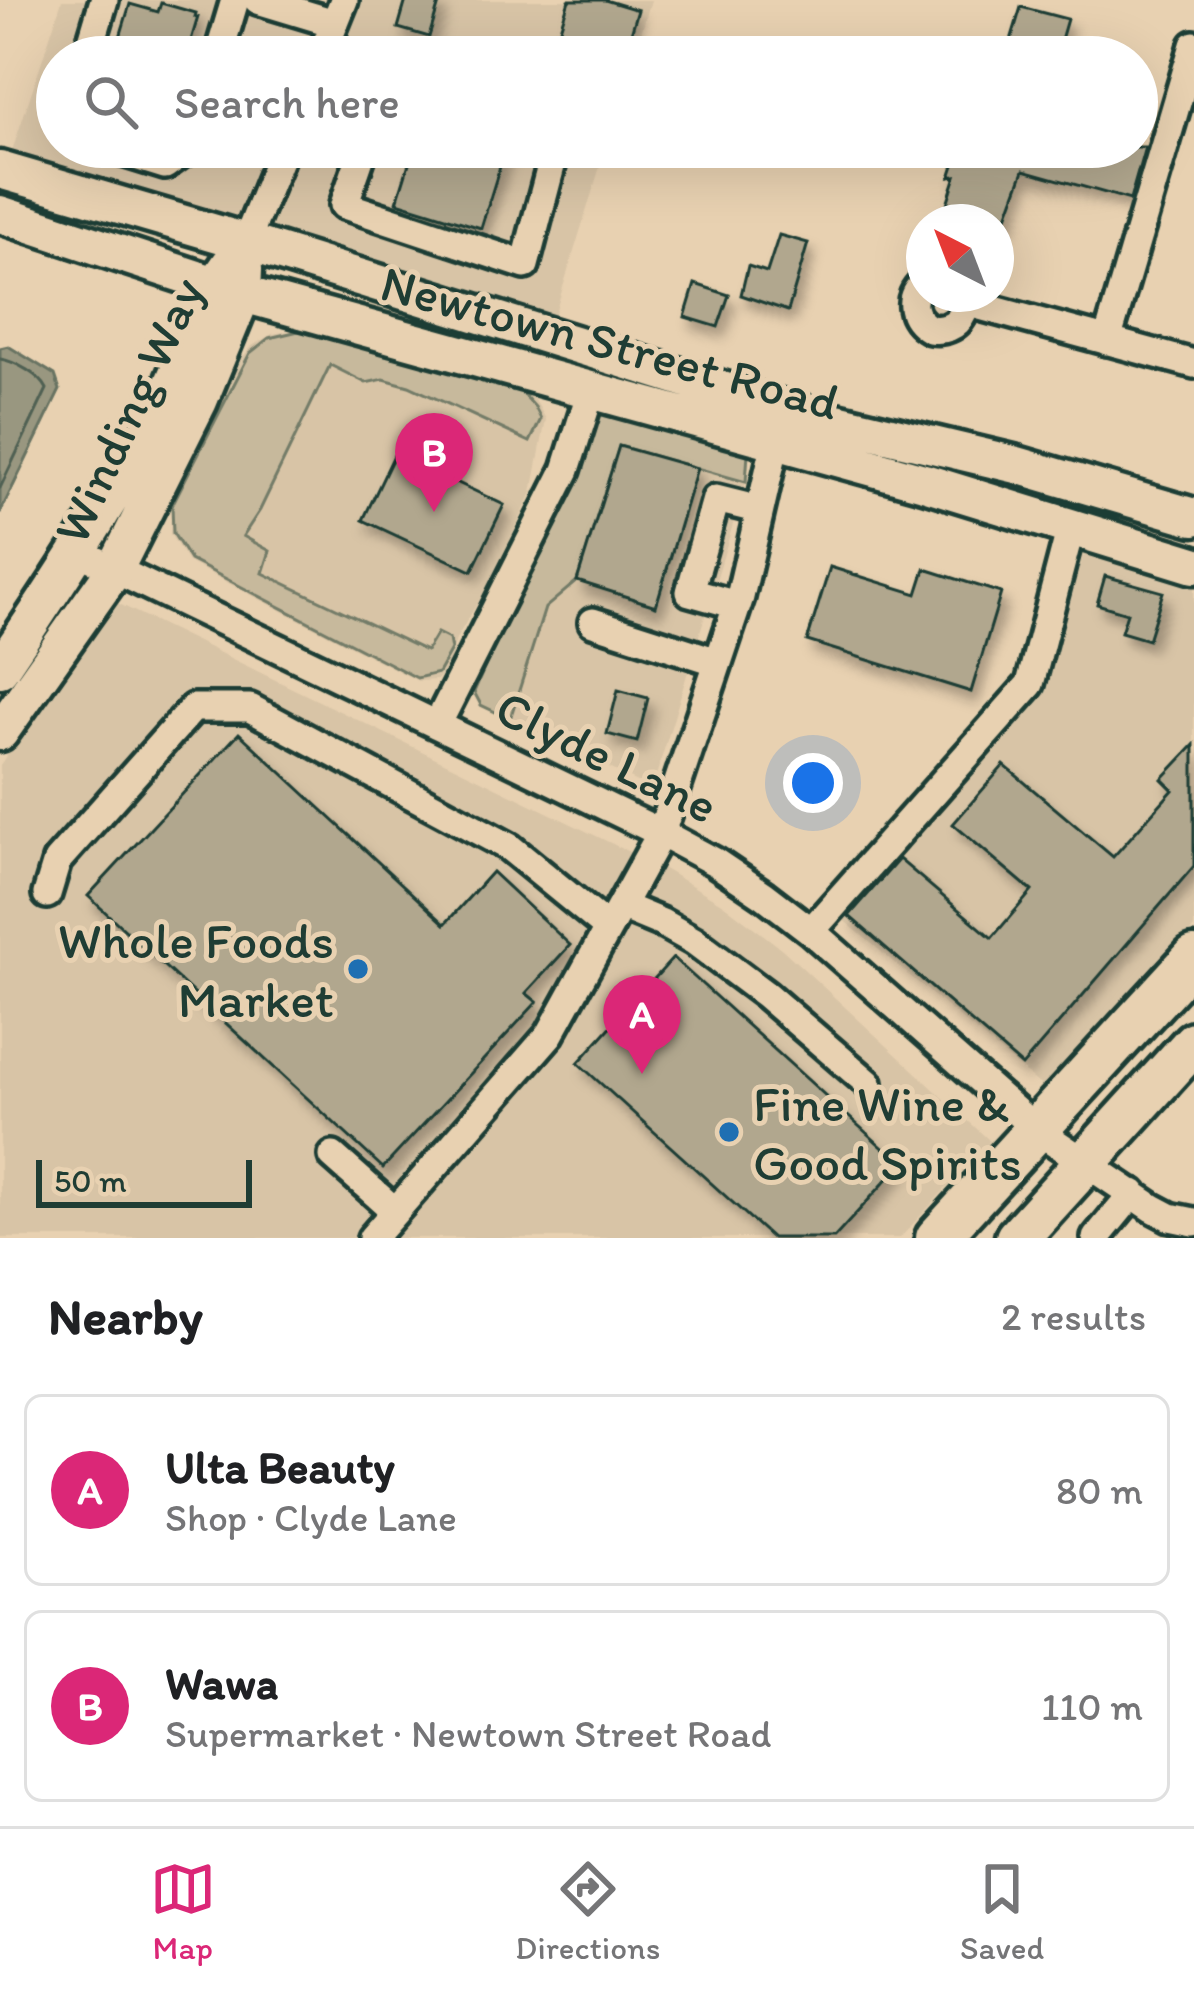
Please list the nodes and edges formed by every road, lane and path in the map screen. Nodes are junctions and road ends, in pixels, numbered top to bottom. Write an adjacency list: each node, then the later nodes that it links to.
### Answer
1 (104, 0): 5 (street)
2 (235, 0): 6 (street)
3 (259, 0): 4 (street)
4 (339, 11)
5 (93, 36)
6 (224, 36)
7 (1194, 45): 8 (street)
8 (1158, 167)
9 (276, 168): 15 (street, Winding Way)
10 (357, 168): 11 (street)
11 (550, 168)
12 (1158, 168): 20 (street)
13 (0, 170): 15 (main road, Newtown Street Road)
14 (0, 214): 16 (main road, Newtown Street Road)
15 (246, 242): 16 (main road, Winding Way); 25 (main road, Newtown Street Road)
16 (230, 288): 22 (main road, Newtown Street Road); 27 (main road, Winding Way); 29 (main road, Winding Way)
17 (914, 312): 18 (street)
18 (960, 312)
19 (1011, 312): 20 (street)
20 (1107, 341): 21 (street)
21 (1194, 364)
22 (591, 391): 23 (main road, Newtown Street Road); 34 (street)
23 (776, 441): 24 (street); 26 (main road, Newtown Street Road)
24 (760, 510): 30 (street); 30 (street)
25 (1194, 517)
26 (1071, 527): 28 (main road, Newtown Street Road); 39 (street)
27 (80, 552): 29 (street, Clyde Lane); 33 (main road, Winding Way)
28 (1194, 565)
29 (115, 569): 34 (street, Clyde Lane); 35 (main road, Winding Way)
30 (746, 602): 32 (street)
31 (593, 622): 32 (street)
32 (718, 662): 36 (street)
33 (0, 669)
34 (437, 725): 36 (street, Clyde Lane)
35 (0, 732)
36 (662, 833): 38 (street); 39 (street, Clyde Lane)
37 (47, 894): 38 (street)
38 (615, 917): 42 (street); 47 (street)
39 (811, 931): 43 (street, Clyde Lane)
40 (1194, 958): 43 (highway)
41 (1194, 1043): 45 (highway)
42 (868, 1083)
43 (1037, 1130): 45 (street, Clyde Lane); 50 (highway)
44 (333, 1156): 47 (street)
45 (1085, 1165): 46 (street, Clyde Lane); 51 (highway)
46 (1133, 1193): 48 (street, Clyde Lane); 52 (street)
47 (395, 1211): 49 (street)
48 (1177, 1226)
49 (372, 1238)
50 (937, 1238)
51 (1017, 1238)
52 (1096, 1238)

